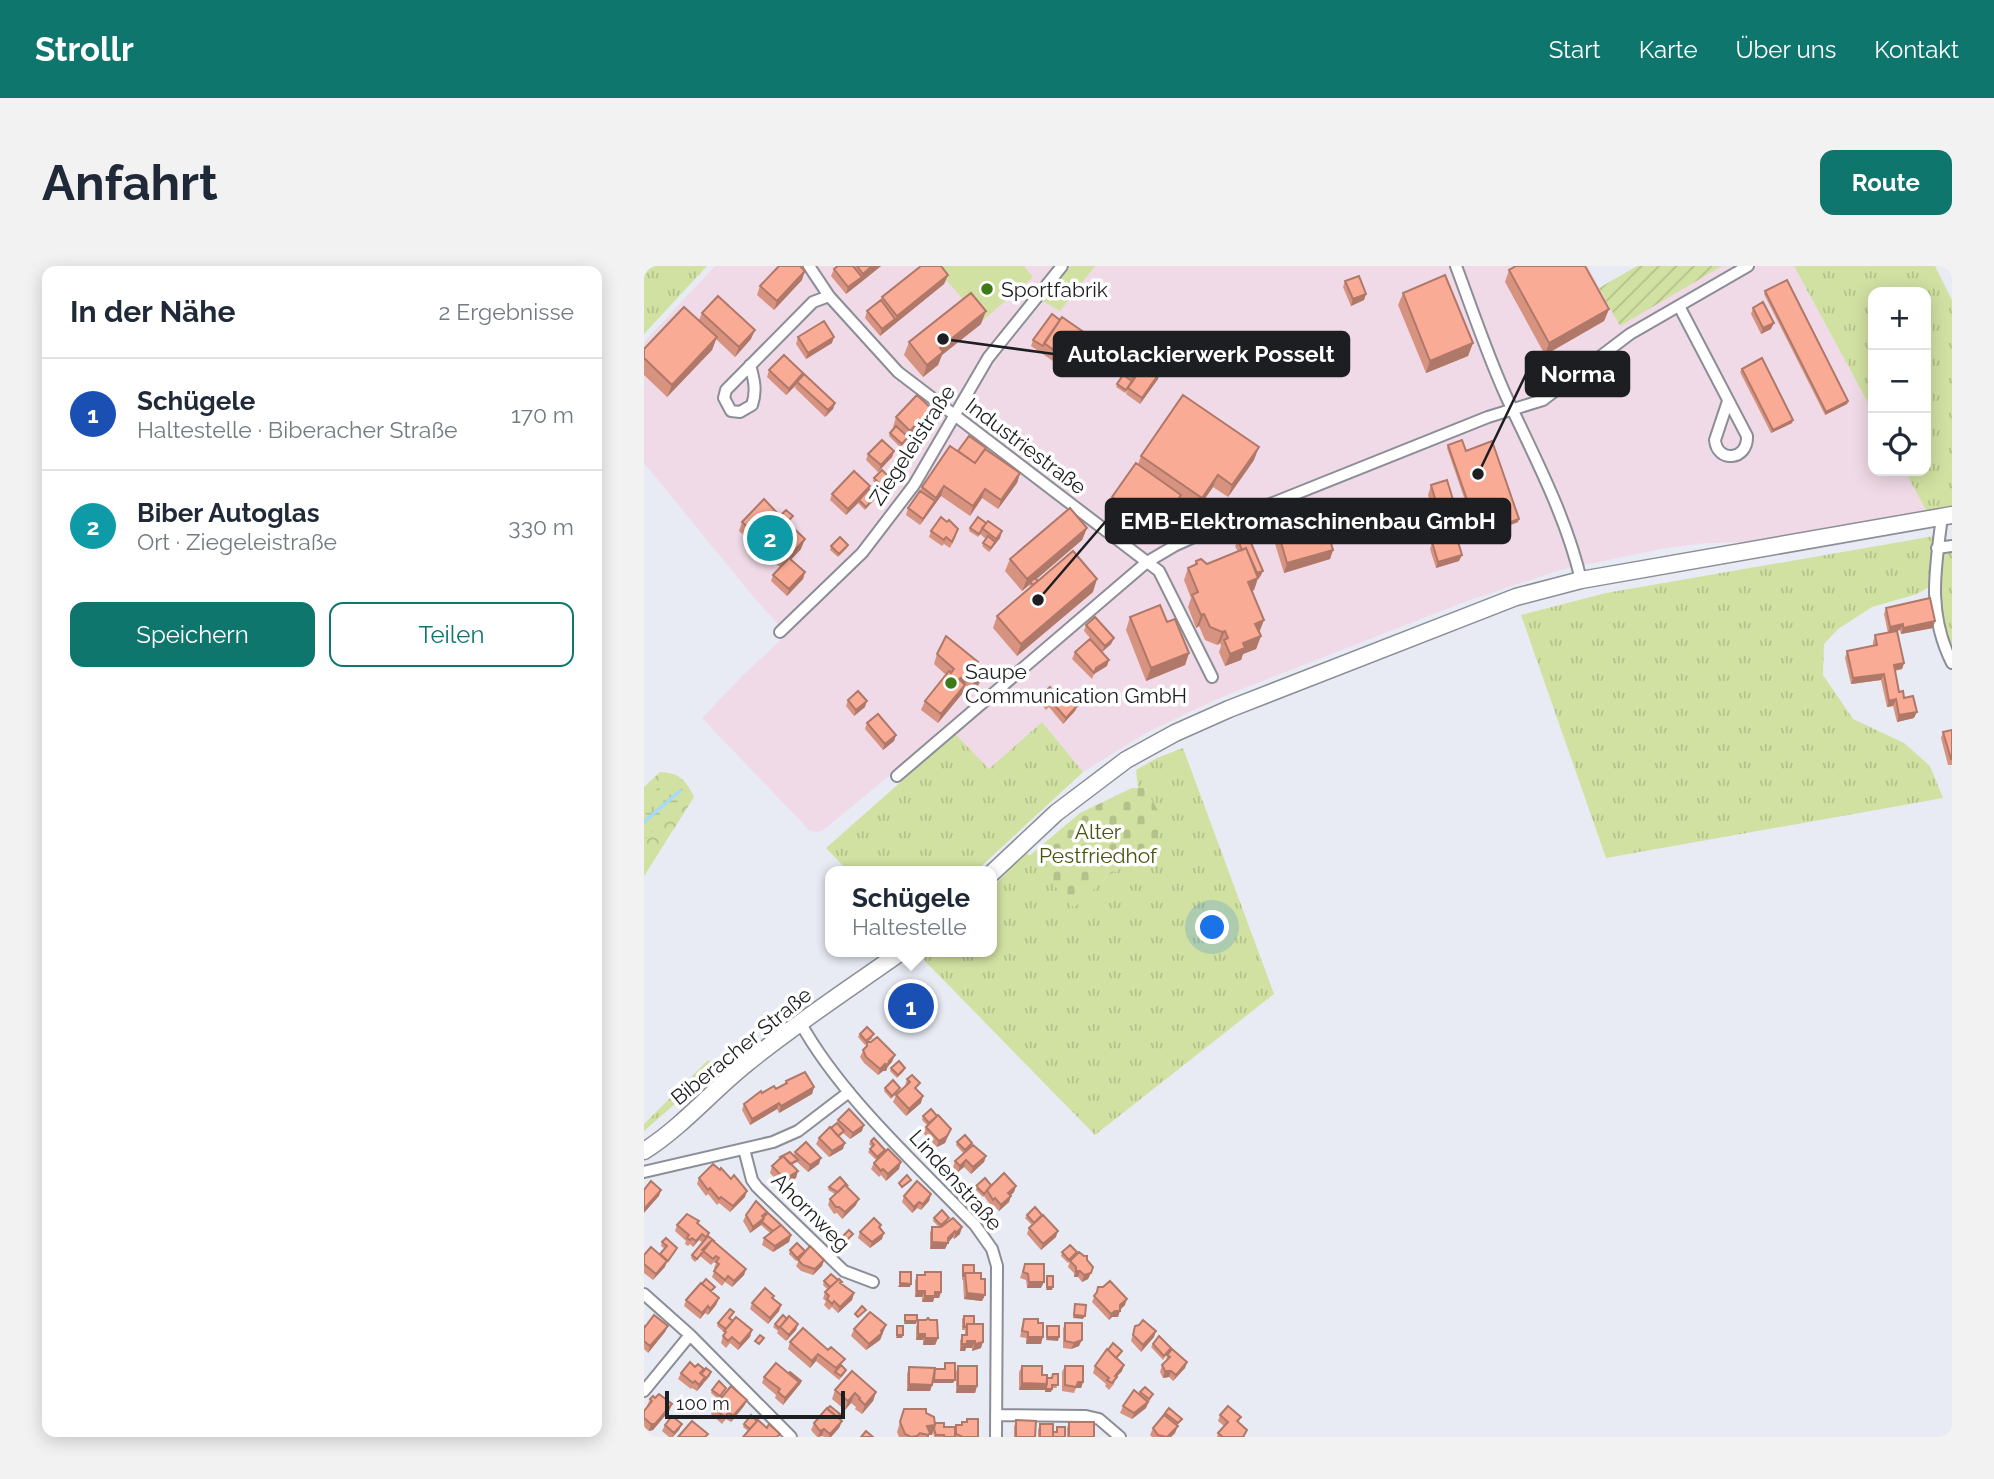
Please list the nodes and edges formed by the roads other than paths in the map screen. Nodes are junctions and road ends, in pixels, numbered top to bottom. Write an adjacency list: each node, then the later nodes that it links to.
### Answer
1 (809, 266): 5 (street, Industriestraße)
2 (1062, 266): 10 (street, Ziegeleistraße)
3 (1455, 266): 9 (street)
4 (1748, 266): 6 (street)
5 (829, 296): 7 (street); 10 (street, Industriestraße)
6 (1679, 306): 8 (street); 9 (street)
7 (750, 365)
8 (1728, 401): 8 (street)
9 (1514, 410): 14 (street); 15 (street)
10 (955, 417): 14 (street, Industriestraße); 16 (street, Ziegeleistraße)
11 (1947, 516): 13 (street); 15 (street)
12 (1952, 546): 13 (street)
13 (1937, 548): 17 (street)
14 (1147, 562): 18 (street, Industriestraße); 19 (street)
15 (1581, 580): 20 (street)
16 (780, 632)
17 (1952, 663)
18 (1212, 677)
19 (897, 776)
20 (997, 868)
21 (894, 957): 22 (street, Biberacher Straße)
22 (800, 1022): 23 (street, Lindenstraße); 25 (street, Biberacher Straße)
23 (849, 1092): 24 (street); 31 (street, Lindenstraße)
24 (744, 1149): 26 (street); 27 (street, Ahornweg)
25 (644, 1150)
26 (644, 1172)
27 (873, 1282)
28 (644, 1294): 29 (street)
29 (690, 1335): 30 (street); 32 (street)
30 (644, 1391)
31 (996, 1415): 33 (street, Lindenstraße); 34 (street)
32 (791, 1437)
33 (996, 1437)
34 (1120, 1437)

